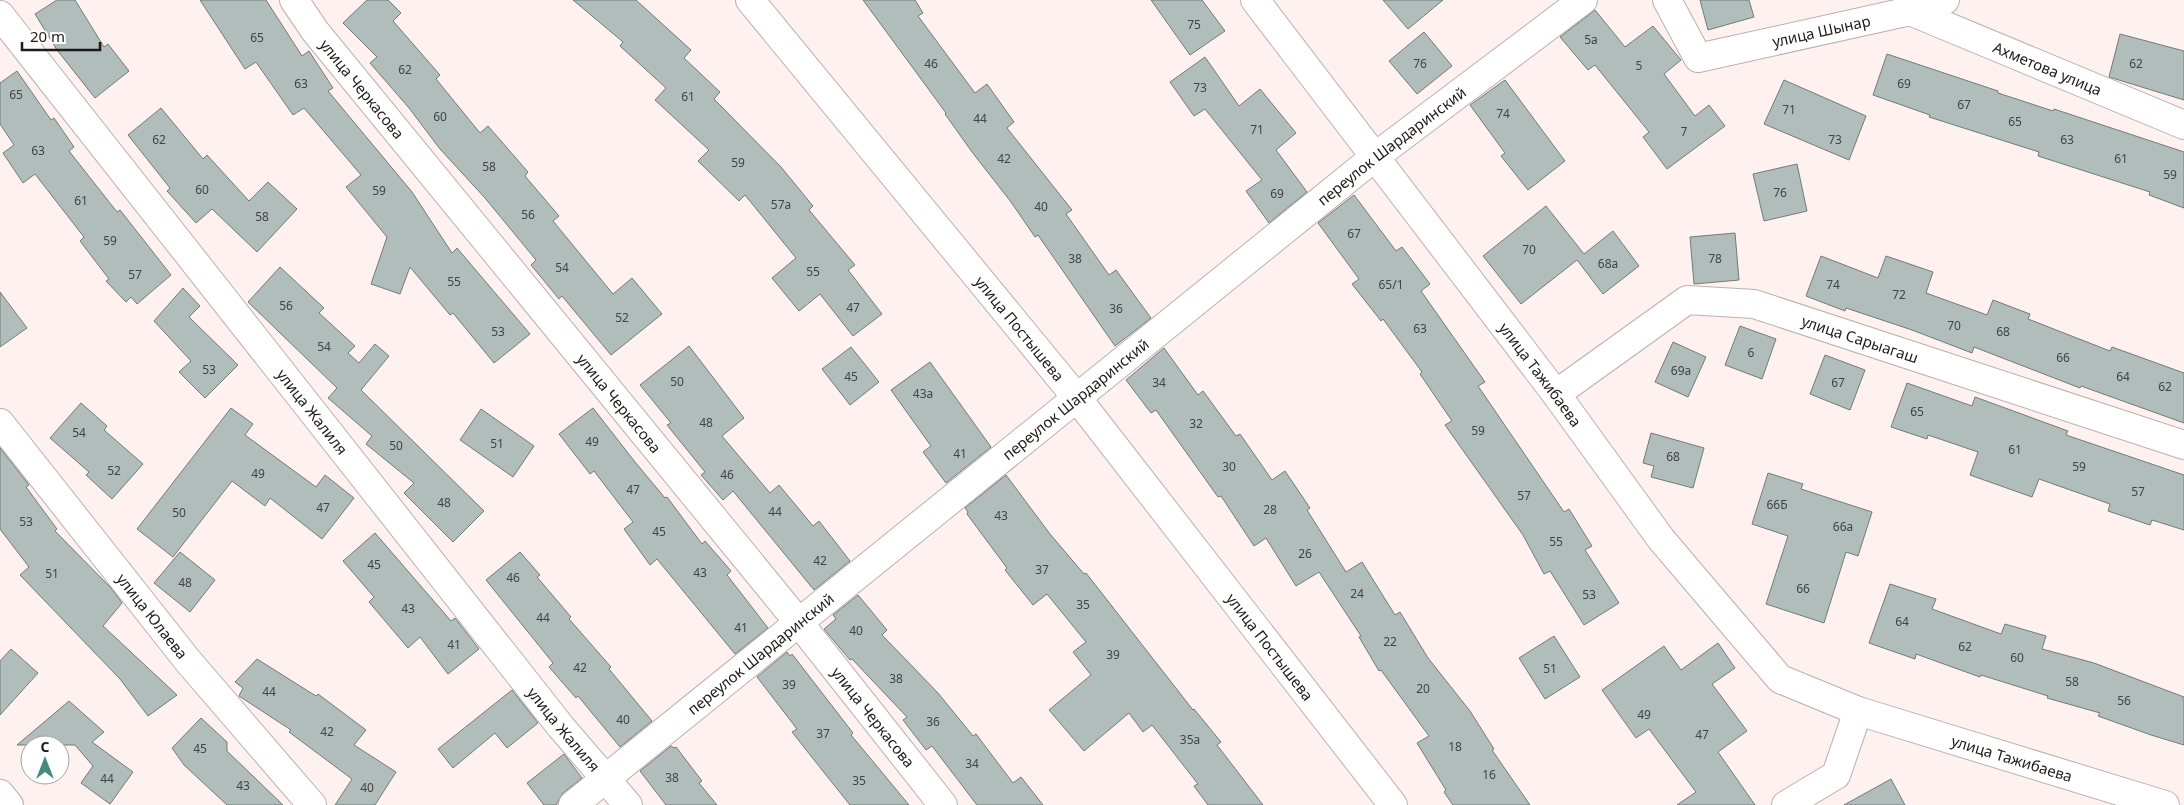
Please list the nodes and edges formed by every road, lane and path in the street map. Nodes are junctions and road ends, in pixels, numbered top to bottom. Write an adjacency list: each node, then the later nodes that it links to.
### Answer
1 (294, 0): 15 (street, улица Черкасова)
2 (750, 0): 12 (street, улица Постышева)
3 (1255, 0): 10 (street, улица Тажибаева)
4 (1583, 0): 10 (street, переулок Шардаринский)
5 (1667, 0): 7 (street, улица Шынар)
6 (1945, 0): 7 (street, улица Шынар)
7 (1910, 11): 9 (street, Ахметова улица)
8 (0, 15): 17 (street, улица Жалиля)
9 (2184, 125)
10 (1376, 156): 11 (street, улица Тажибаева); 12 (street, переулок Шардаринский)
11 (1556, 394): 14 (street, улица Сарыагаш); 16 (street, улица Тажибаева)
12 (1077, 398): 15 (street, переулок Шардаринский); 24 (street, улица Постышева)
13 (0, 423): 20 (street, улица Юлаева)
14 (2184, 445)
15 (800, 624): 17 (street, переулок Шардаринский); 23 (street, улица Черкасова)
16 (1858, 711): 25 (street); 26 (street, улица Тажибаева)
17 (606, 778): 21 (street, переулок Шардаринский); 22 (street, улица Жалиля)
18 (0, 794): 19 (street)
19 (9, 805)
20 (312, 805)
21 (573, 805)
22 (628, 805)
23 (942, 805)
24 (1392, 805)
25 (1786, 805)
26 (2165, 805)

